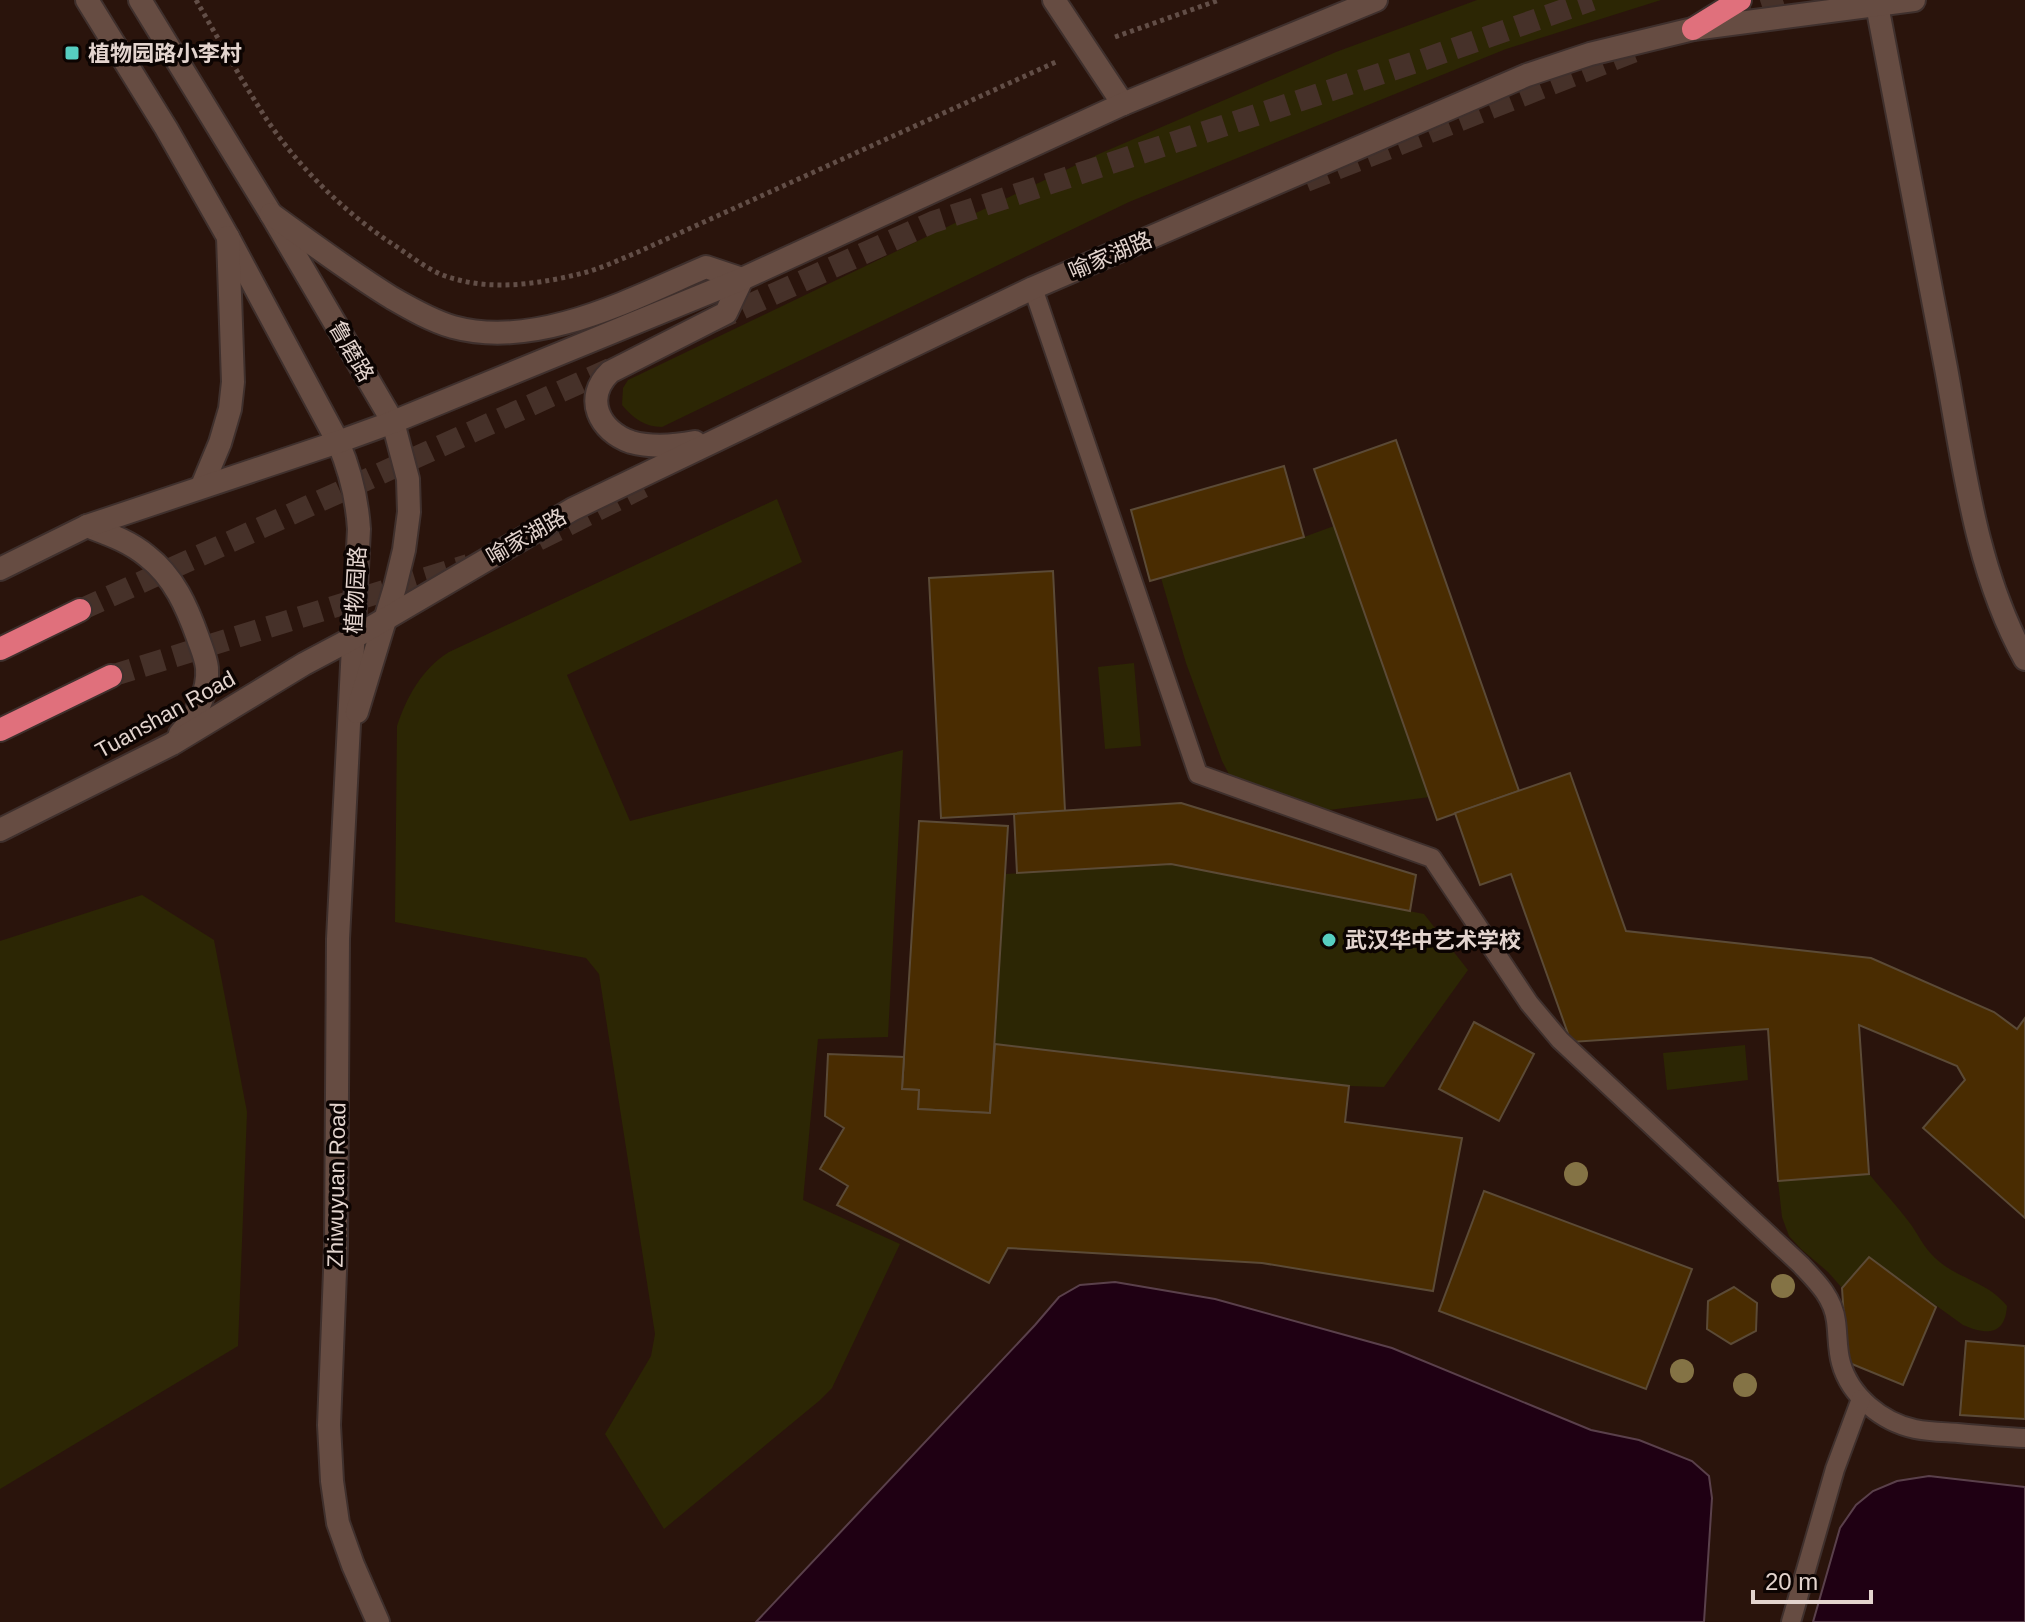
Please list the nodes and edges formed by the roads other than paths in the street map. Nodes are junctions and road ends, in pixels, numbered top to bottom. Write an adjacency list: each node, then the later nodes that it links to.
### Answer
1 (87, 0): 11 (main road)
2 (140, 0): 10 (main road, 鲁磨路)
3 (1054, 0): 9 (main road)
4 (1376, 0): 9 (main road)
5 (1740, 0): 8 (highway)
6 (1914, 0): 7 (main road, 喻家湖路)
7 (1877, 5): 8 (main road, 喻家湖路); 24 (main road)
8 (1693, 29): 13 (main road, 喻家湖路)
9 (1123, 104): 12 (main road)
10 (271, 214): 12 (main road); 14 (main road, 鲁磨路)
11 (228, 237): 16 (main road); 17 (main road)
12 (742, 279): 14 (main road); 15 (main road)
13 (1033, 288): 15 (main road, 喻家湖路); 30 (lane)
14 (393, 422): 16 (main road); 21 (main road, 鲁磨路)
15 (720, 437): 21 (main road, 喻家湖路)
16 (338, 442): 17 (main road); 22 (main road, 植物园路)
17 (202, 486): 18 (main road)
18 (87, 526): 19 (main road); 28 (main road)
19 (0, 569)
20 (80, 610): 23 (highway)
21 (384, 620): 22 (main road, 喻家湖路); 27 (main road, 鲁磨路)
22 (353, 638): 27 (main road, 植物园路); 28 (main road, Tuanshan Road)
23 (0, 649)
24 (2025, 659)
25 (111, 676): 26 (highway)
26 (0, 730)
27 (348, 740): 32 (main road, Zhiwuyuan Road)
28 (172, 744): 29 (main road, Tuanshan Road)
29 (0, 830)
30 (1861, 1399): 31 (lane); 33 (lane)
31 (2025, 1438)
32 (378, 1622)
33 (1791, 1622)

